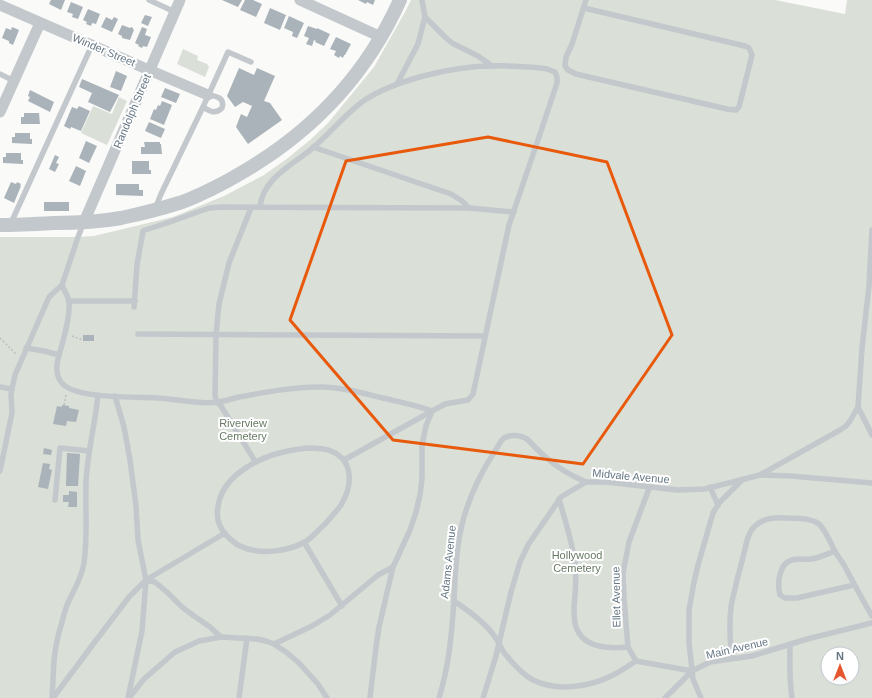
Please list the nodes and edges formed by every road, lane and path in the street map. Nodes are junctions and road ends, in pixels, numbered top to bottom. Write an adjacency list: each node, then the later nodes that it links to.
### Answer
1 (149, 0): 9 (lane)
2 (180, 0): 9 (street, Randolph Street)
3 (300, 0): 12 (street)
4 (400, 0): 12 (street)
5 (422, 0): 10 (lane)
6 (586, 0): 8 (lane)
7 (0, 5): 11 (street, Winder Street)
8 (584, 8): 16 (lane); 16 (lane)
9 (175, 12): 17 (street, Randolph Street)
10 (425, 17): 15 (lane); 21 (lane)
11 (40, 23): 13 (street, Winder Street); 20 (street)
12 (381, 37): 29 (street)
13 (92, 45): 17 (street, Winder Street); 32 (lane)
14 (251, 62): 22 (lane)
15 (492, 66): 18 (lane); 21 (lane)
16 (565, 66): 18 (lane)
17 (150, 70): 22 (street, Winder Street); 31 (street, Randolph Street)
18 (555, 72): 30 (lane)
19 (0, 74): 20 (lane)
20 (14, 81): 24 (street)
21 (397, 84): 25 (lane)
22 (208, 95): 23 (lane); 23 (lane)
23 (203, 107): 29 (lane)
24 (0, 112)
25 (313, 148): 26 (lane); 28 (lane)
26 (260, 207): 27 (lane); 28 (lane)
27 (251, 208): 36 (lane); 40 (lane)
28 (469, 208): 30 (lane)
29 (155, 210): 31 (street)
30 (514, 212): 41 (lane)
31 (84, 222): 32 (street); 34 (lane)
32 (5, 225)
33 (872, 230): 54 (lane)
34 (62, 285): 35 (lane); 44 (lane)
35 (69, 301): 36 (lane); 38 (lane)
36 (135, 301): 37 (lane)
37 (134, 307)
38 (65, 334): 43 (path); 46 (lane)
39 (138, 334): 40 (lane)
40 (216, 335): 41 (lane); 52 (lane)
41 (485, 336): 55 (lane)
42 (0, 338): 45 (path)
43 (83, 340)
44 (26, 348): 46 (lane); 49 (lane)
45 (16, 354)
46 (58, 355): 48 (lane)
47 (0, 387): 49 (lane)
48 (67, 388): 50 (lane); 53 (path)
49 (12, 389): 60 (lane)
50 (98, 396): 51 (lane); 57 (lane)
51 (115, 396): 52 (lane); 74 (lane)
52 (217, 402): 55 (lane); 59 (lane)
53 (64, 405)
54 (858, 407): 56 (lane); 61 (lane)
55 (432, 410): 58 (lane); 73 (lane)
56 (872, 434)
57 (89, 451): 68 (lane); 89 (lane)
58 (344, 460): 59 (lane); 71 (lane)
59 (255, 462): 70 (lane)
60 (0, 471)
61 (760, 474): 62 (lane, Midvale Avenue); 64 (lane, Midvale Avenue)
62 (742, 480): 66 (lane, Midvale Avenue); 69 (lane)
63 (586, 482): 65 (lane, Midvale Avenue); 67 (lane, Midvale Avenue); 76 (lane, Adams Avenue)
64 (872, 483)
65 (650, 486): 66 (lane, Midvale Avenue); 85 (lane, Ellet Avenue)
66 (710, 487): 69 (lane)
67 (559, 499): 82 (lane, Midvale Avenue); 85 (lane)
68 (55, 500)
69 (718, 505): 88 (lane)
70 (225, 533): 71 (lane); 74 (lane)
71 (304, 542): 77 (lane)
72 (835, 551): 75 (lane); 75 (lane); 86 (lane)
73 (393, 567): 77 (lane); 93 (lane)
74 (146, 580): 80 (lane); 89 (lane); 90 (lane)
75 (854, 585): 78 (lane)
76 (454, 601): 82 (lane); 94 (lane, Adams Avenue)
77 (342, 606): 83 (lane)
78 (872, 616)
79 (872, 623): 84 (lane, Main Avenue)
80 (220, 637): 81 (lane); 90 (lane)
81 (247, 638): 83 (lane); 91 (lane)
82 (499, 643): 87 (lane); 95 (lane, Midvale Avenue)
83 (274, 644): 92 (lane)
84 (790, 644): 86 (lane, Main Avenue); 98 (lane)
85 (628, 647): 87 (lane, Ellet Avenue)
86 (732, 658): 88 (lane, Main Avenue)
87 (636, 661): 88 (lane)
88 (692, 671): 96 (lane, Main Avenue); 97 (lane)
89 (53, 698)
90 (129, 698)
91 (239, 698)
92 (327, 698)
93 (370, 698)
94 (439, 698)
95 (482, 698)
96 (665, 698)
97 (701, 698)
98 (792, 698)

